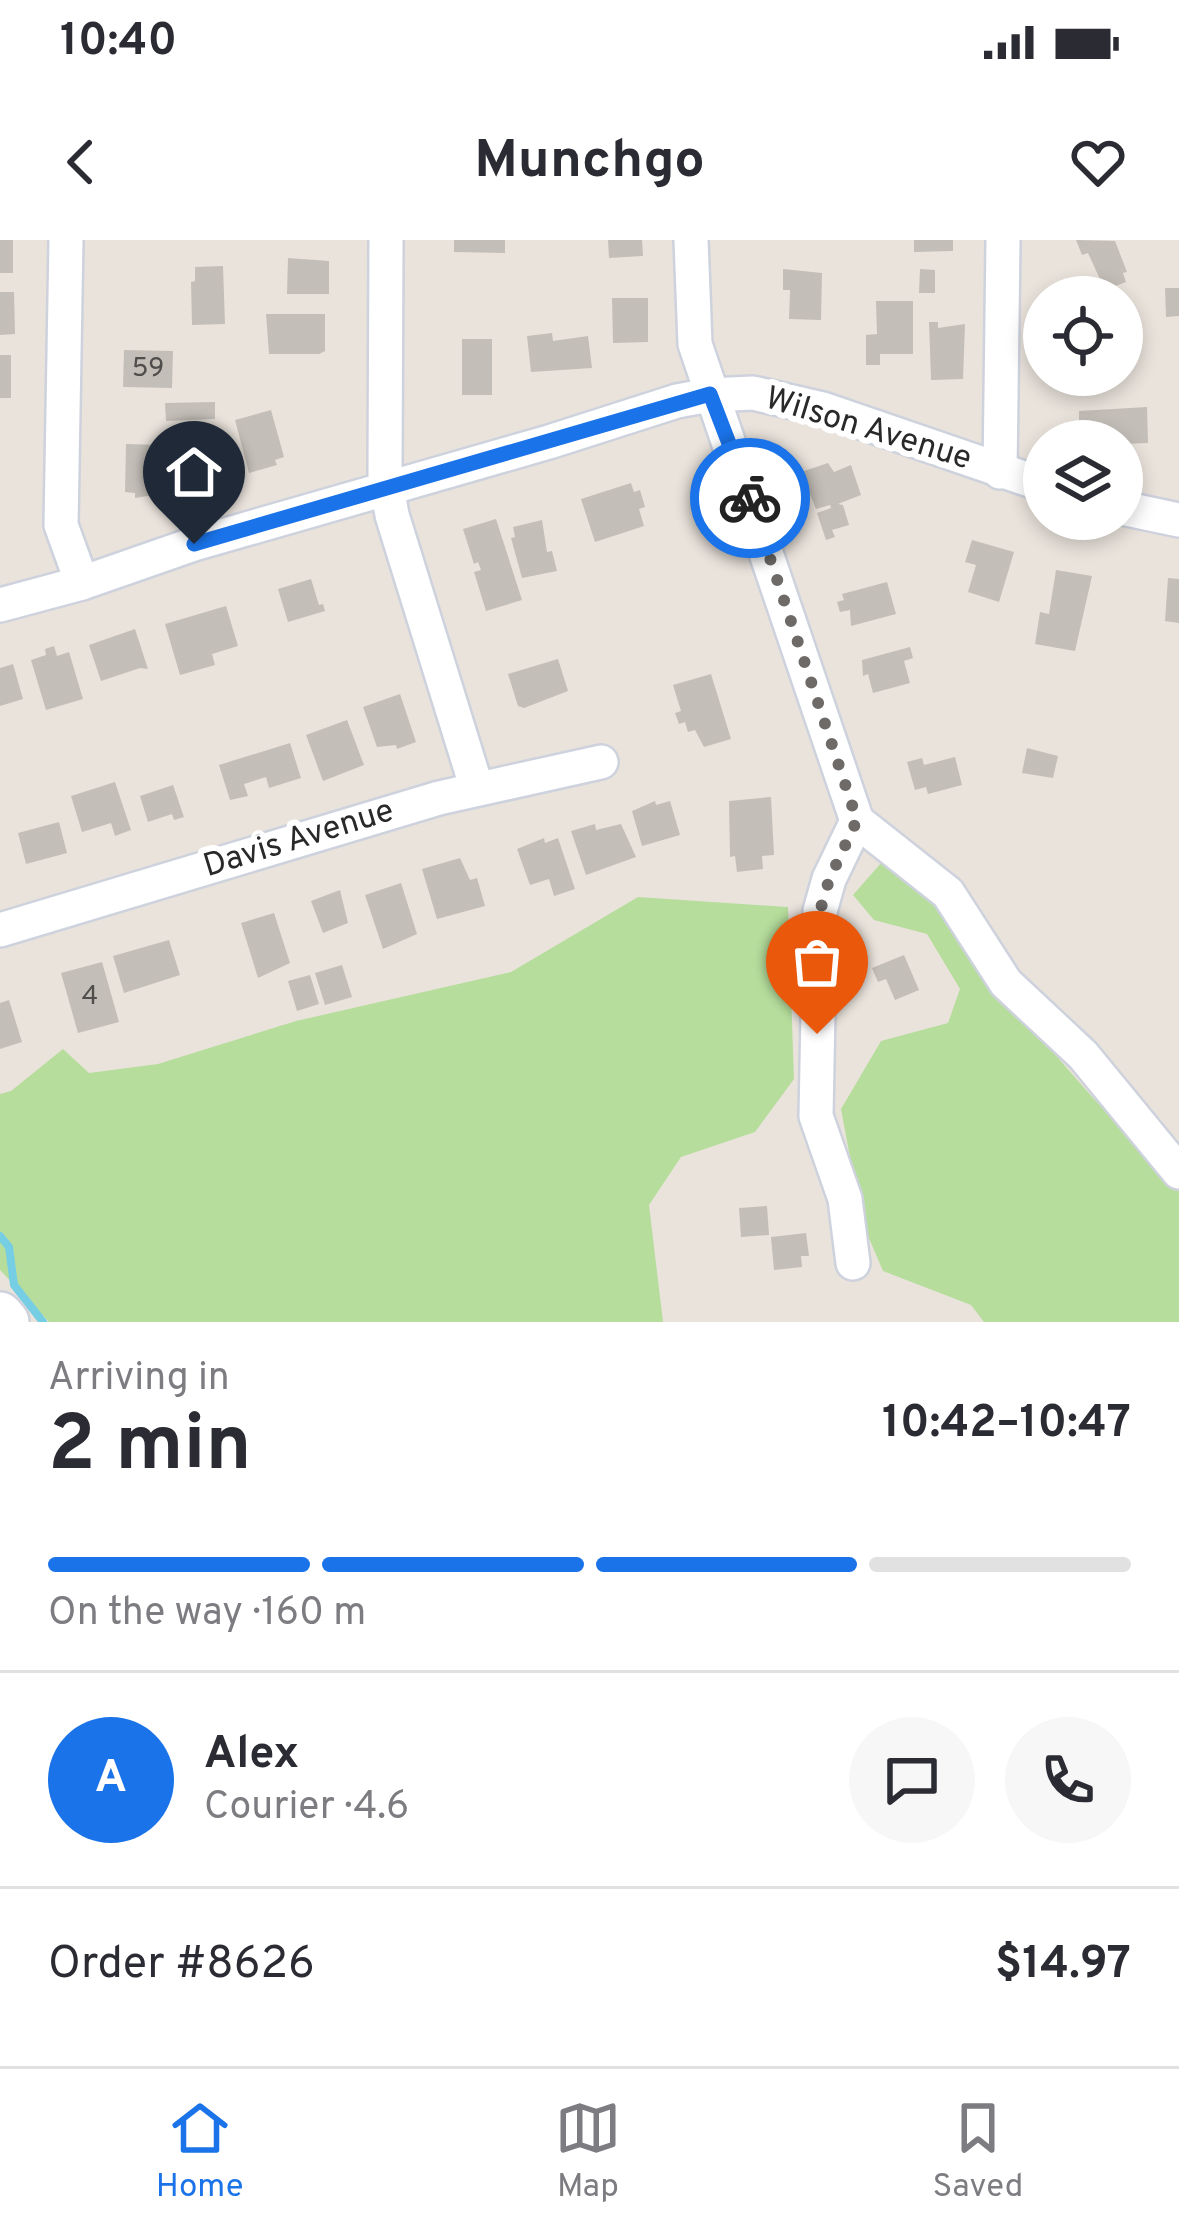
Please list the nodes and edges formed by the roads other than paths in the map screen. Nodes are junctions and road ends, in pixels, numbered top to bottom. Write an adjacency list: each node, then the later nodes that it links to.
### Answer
1 (66, 240): 11 (street)
2 (386, 240): 8 (street)
3 (692, 240): 5 (street)
4 (1003, 240): 6 (street)
5 (710, 394): 6 (street, Wilson Avenue); 8 (street, Wilson Avenue); 15 (street)
6 (1000, 472): 7 (street, Wilson Avenue)
7 (1023, 479)
8 (387, 489): 11 (street, Wilson Avenue); 14 (street)
9 (1143, 512): 10 (street)
10 (1179, 520)
11 (82, 583): 12 (street, Wilson Avenue)
12 (0, 605)
13 (601, 762): 14 (street, Davis Avenue)
14 (478, 789): 16 (street, Davis Avenue)
15 (857, 820): 17 (street); 18 (street)
16 (0, 930)
17 (1179, 1172)
18 (853, 1263)
19 (0, 1315): 20 (main road)
20 (6, 1322)

